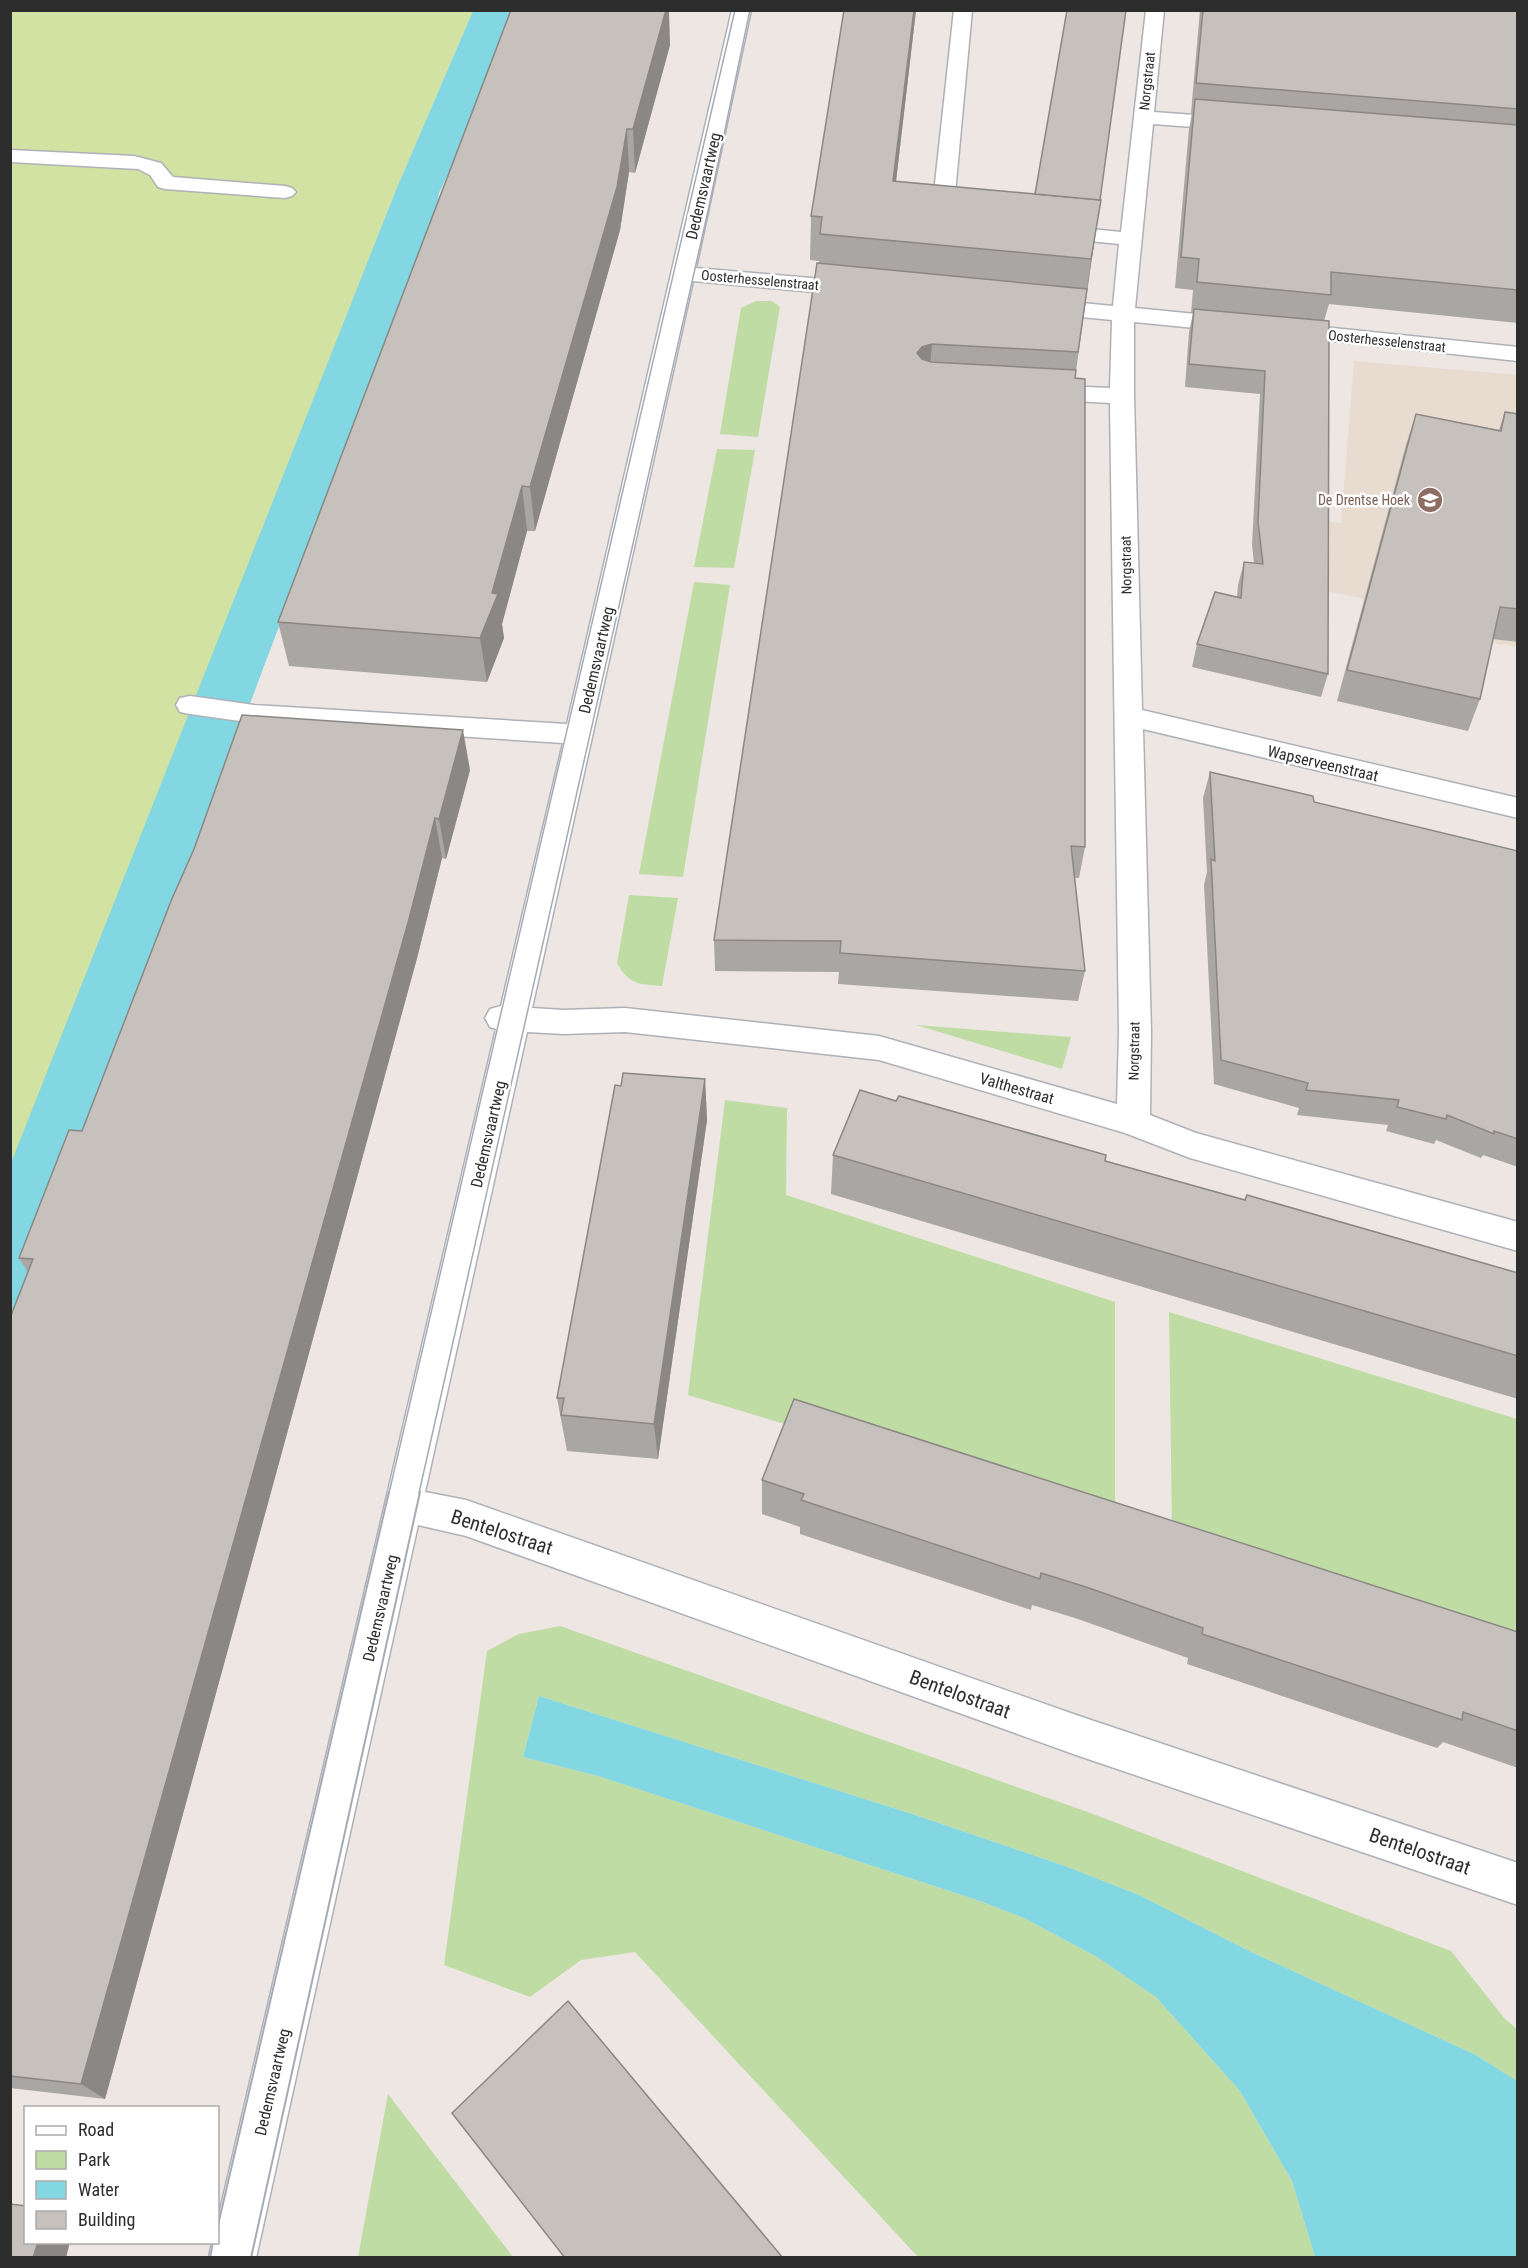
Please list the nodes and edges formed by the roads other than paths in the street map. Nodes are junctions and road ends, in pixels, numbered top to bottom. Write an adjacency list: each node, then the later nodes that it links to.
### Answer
1 (742, 10): 11 (street, Dedemsvaartweg)
2 (963, 10): 8 (street)
3 (1155, 10): 4 (street, Norgstraat)
4 (1143, 117): 5 (street); 10 (street, Norgstraat)
5 (1257, 126)
6 (10, 156): 7 (street)
7 (285, 192)
8 (977, 223)
9 (1036, 230): 10 (street)
10 (1130, 239): 14 (street, Norgstraat)
11 (682, 273): 12 (street, Oosterhesselenstraat); 20 (street, Dedemsvaartweg)
12 (878, 291)
13 (1018, 304): 14 (street, Oosterhesselenstraat)
14 (1123, 314): 15 (street, Oosterhesselenstraat); 17 (street, Norgstraat)
15 (1518, 354)
16 (1017, 390): 17 (street)
17 (1122, 396): 19 (street, Norgstraat)
18 (190, 705): 20 (street)
19 (1130, 717): 21 (street, Wapserveenstraat); 23 (street, Norgstraat)
20 (580, 734): 22 (street, Dedemsvaartweg)
21 (1518, 808)
22 (508, 1018): 23 (street, Valthestraat); 25 (street, Dedemsvaartweg)
23 (1132, 1122): 24 (street, Valthestraat)
24 (1518, 1237)
25 (404, 1504): 26 (street, Bentelostraat); 27 (street, Dedemsvaartweg)
26 (1518, 1884)
27 (232, 2258)

